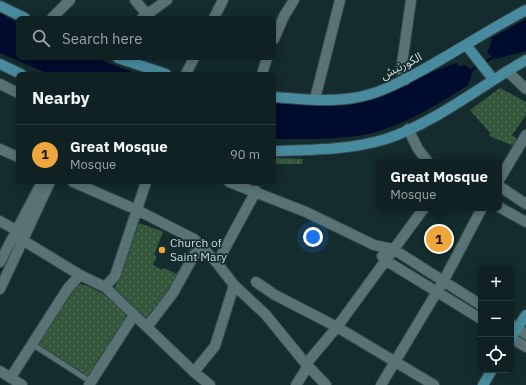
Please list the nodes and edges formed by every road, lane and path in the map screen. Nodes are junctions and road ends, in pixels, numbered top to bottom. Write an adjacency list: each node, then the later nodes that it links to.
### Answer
1 (70, 0): 11 (street)
2 (135, 0): 12 (street)
3 (168, 0): 13 (street)
4 (223, 0): 14 (street)
5 (294, 0): 15 (street)
6 (340, 0): 33 (street)
7 (411, 0): 28 (street)
8 (0, 6): 10 (main road)
9 (526, 10): 16 (main road, الكورنيش)
10 (21, 16)
11 (54, 16)
12 (145, 16)
13 (147, 16)
14 (215, 16)
15 (276, 34)
16 (469, 49): 27 (main road); 28 (main road, الكورنيش)
17 (124, 60): 24 (main road)
18 (193, 60): 25 (street)
19 (266, 60): 26 (street)
20 (526, 60): 22 (main road)
21 (0, 64): 23 (main road)
22 (507, 71): 27 (main road); 30 (street)
23 (17, 72)
24 (160, 72)
25 (187, 72)
26 (262, 72)
27 (491, 77): 34 (main road)
28 (405, 80): 33 (main road, الكورنيش)
29 (0, 84): 31 (street)
30 (525, 86)
31 (16, 92)
32 (276, 97): 33 (main road, الكورنيش)
33 (314, 100)
34 (408, 129): 37 (main road); 39 (street)
35 (526, 135): 40 (street)
36 (0, 149): 38 (street)
37 (276, 151)
38 (16, 157)
39 (426, 159)
40 (502, 175)
41 (41, 184): 55 (street)
42 (49, 184): 56 (street)
43 (78, 184): 50 (street)
44 (145, 184): 50 (street)
45 (235, 184): 47 (street)
46 (502, 188): 48 (street)
47 (256, 191): 57 (street); 62 (street)
48 (526, 204)
49 (502, 209): 54 (street)
50 (137, 210): 58 (street); 67 (street)
51 (422, 211): 59 (street)
52 (480, 211): 64 (street)
53 (0, 221): 55 (street)
54 (526, 222)
55 (16, 230): 56 (street); 61 (street)
56 (24, 241): 63 (street); 68 (street)
57 (374, 245): 59 (street); 60 (street)
58 (202, 247): 62 (street); 74 (street)
59 (393, 249): 60 (street); 64 (street)
60 (385, 260): 69 (street); 75 (street)
61 (0, 262)
62 (217, 263): 66 (street)
63 (80, 275): 67 (street); 79 (street)
64 (444, 280): 69 (street); 70 (street)
65 (256, 282): 75 (street)
66 (234, 285): 82 (street); 84 (street)
67 (105, 287): 72 (street)
68 (0, 289)
69 (437, 291): 73 (street); 81 (street)
70 (478, 303)
71 (526, 314): 76 (main road)
72 (134, 315): 74 (street); 87 (street)
73 (478, 317)
74 (147, 327): 84 (street)
75 (337, 327): 81 (street); 82 (street)
76 (518, 329): 77 (main road)
77 (512, 337)
78 (514, 340): 80 (street)
79 (32, 344): 86 (street); 87 (lane)
80 (526, 347)
81 (395, 361): 92 (street); 93 (street)
82 (307, 365): 90 (street); 91 (street)
83 (0, 371): 86 (street)
84 (194, 372): 89 (street)
85 (490, 373): 94 (main road)
86 (11, 377): 88 (street)
87 (90, 384)
88 (22, 385)
89 (210, 385)
90 (296, 385)
91 (326, 385)
92 (381, 385)
93 (434, 385)
94 (484, 385)

